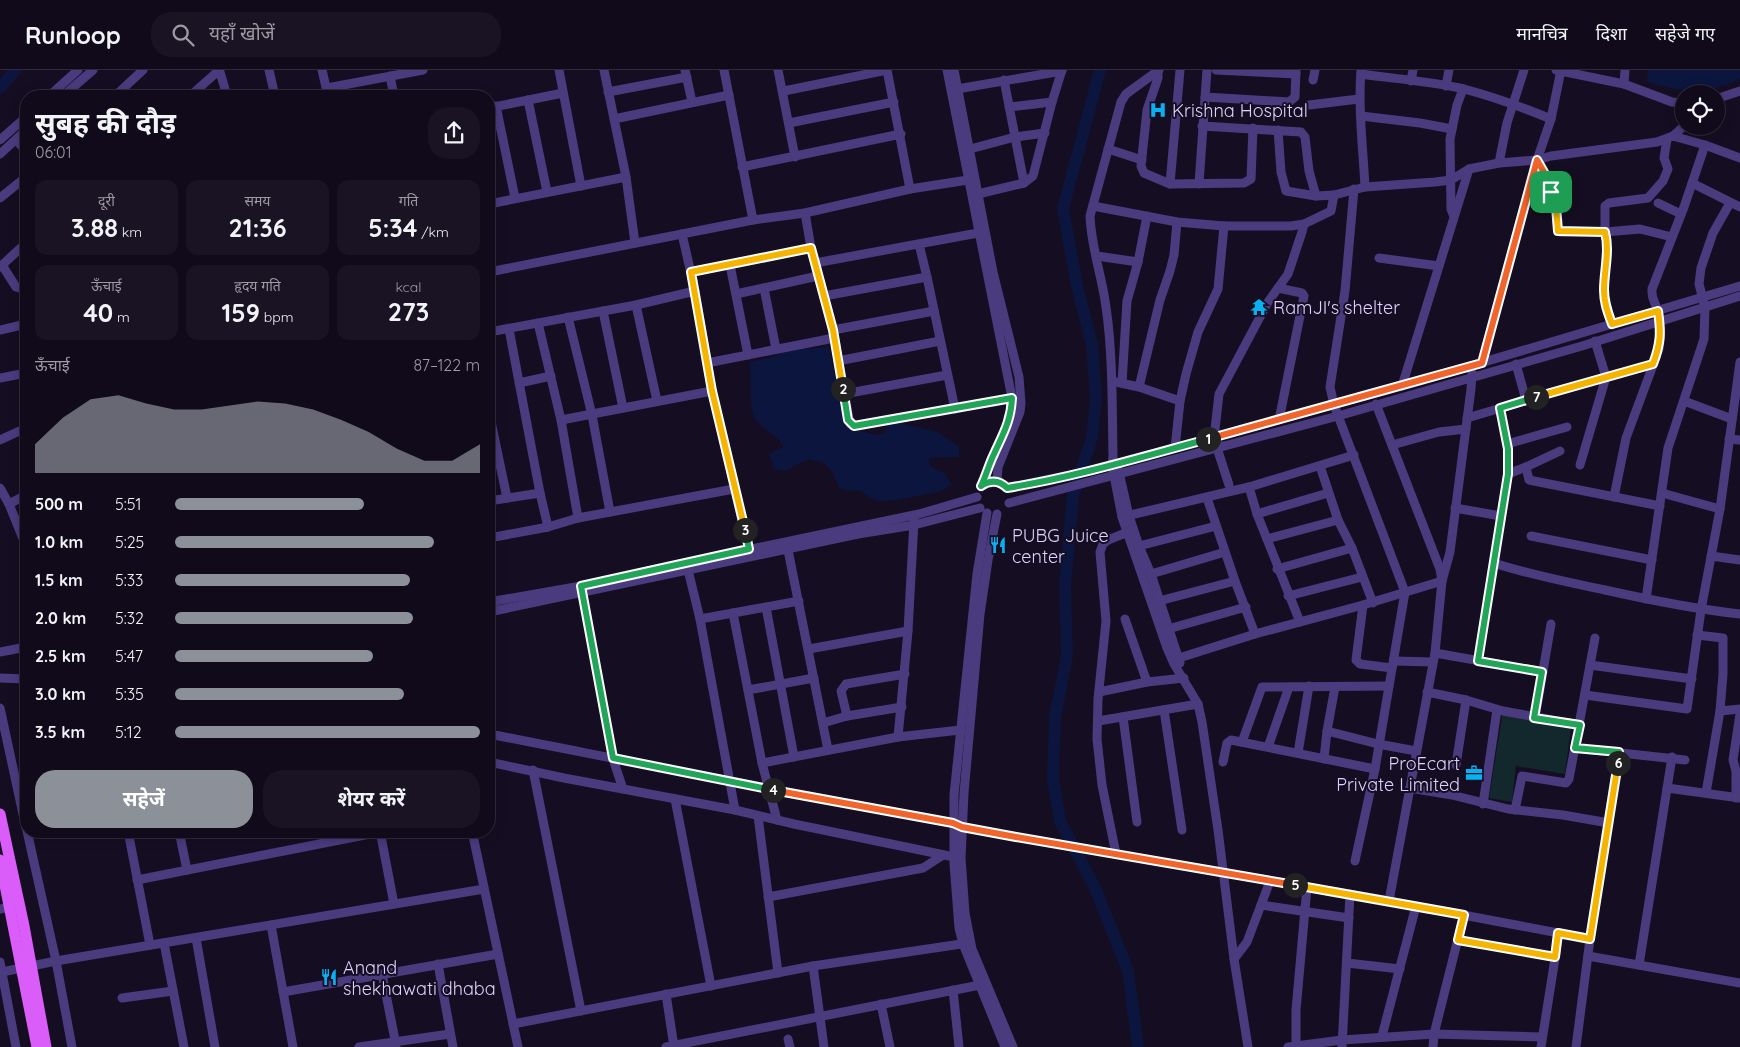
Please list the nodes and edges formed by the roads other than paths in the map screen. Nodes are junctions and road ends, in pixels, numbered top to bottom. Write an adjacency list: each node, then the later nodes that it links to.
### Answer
1 (78, 70): 36 (street)
2 (93, 70): 37 (street)
3 (143, 70): 38 (street)
4 (269, 70): 41 (street)
5 (322, 70): 42 (street)
6 (423, 70): 28 (street)
7 (559, 70): 48 (street)
8 (604, 70): 47 (street)
9 (724, 70): 49 (street)
10 (778, 70): 45 (street)
11 (947, 70): 93 (street)
12 (954, 70): 34 (street)
13 (1062, 70): 24 (street); 56 (street)
14 (1158, 70): 83 (street); 87 (street)
15 (1180, 70): 98 (street)
16 (1207, 70): 50 (street)
17 (1216, 70): 25 (street)
18 (1314, 70): 31 (street)
19 (1413, 70): 32 (street)
20 (1449, 70): 33 (street)
21 (1524, 70): 58 (street)
22 (1617, 70): 29 (street)
23 (1559, 71): 29 (street); 65 (street)
24 (1035, 72): 30 (street)
25 (1296, 72): 50 (street)
26 (1361, 72): 32 (street); 52 (street)
27 (686, 73): 47 (street); 54 (street)
28 (390, 76): 43 (street); 44 (street)
29 (1625, 77): 57 (street)
30 (1004, 80): 34 (street); 61 (street)
31 (1314, 80)
32 (1411, 81): 33 (street)
33 (1446, 86): 35 (street)
34 (957, 89): 82 (street)
35 (1463, 89): 58 (street); 70 (street)
36 (56, 90)
37 (70, 90)
38 (121, 90)
39 (197, 90): 40 (street)
40 (225, 90)
41 (274, 90)
42 (327, 90)
43 (336, 90)
44 (393, 90)
45 (784, 91): 55 (street); 67 (street)
46 (1740, 91): 51 (street)
47 (608, 92): 64 (street)
48 (563, 93): 53 (street); 100 (street)
49 (729, 94): 54 (street); 90 (street)
50 (1205, 97): 68 (street)
51 (1725, 97)
52 (1359, 99): 59 (street); 62 (street)
53 (528, 100): 60 (street); 104 (street)
54 (692, 102): 64 (street)
55 (894, 102): 67 (street); 73 (street)
56 (1052, 102): 61 (street); 72 (street)
57 (1675, 102)
58 (1514, 104): 65 (street); 89 (street)
59 (1309, 105)
60 (495, 106)
61 (1009, 107): 76 (street)
62 (1361, 116): 70 (street); 101 (street)
63 (495, 119): 109 (street)
64 (614, 119): 92 (street)
65 (1551, 119): 88 (street)
66 (20, 122): 78 (street)
67 (789, 123): 85 (street)
68 (1202, 126): 69 (street); 99 (street)
69 (1253, 128): 71 (street); 99 (street)
70 (1452, 129): 94 (street)
71 (1278, 130): 107 (street); 107 (street)
72 (1045, 133): 76 (street); 96 (street)
73 (901, 134): 85 (street); 102 (street)
74 (1675, 134): 77 (street)
75 (20, 136): 79 (street)
76 (1016, 137): 82 (street); 96 (street)
77 (1670, 138): 81 (street); 88 (street); 123 (street)
78 (0, 140)
79 (16, 140): 80 (street); 84 (street)
80 (20, 144)
81 (1705, 146): 86 (street); 97 (street)
82 (970, 148): 105 (street)
83 (1108, 149): 87 (street); 113 (street)
84 (0, 154)
85 (795, 157): 90 (street)
86 (1740, 158)
87 (1142, 160): 98 (street)
88 (1537, 160): 89 (street); 123 (street); 172 (street)
89 (1499, 163): 91 (street)
90 (742, 167): 119 (street)
91 (1469, 169): 94 (street); 118 (street)
92 (626, 177): 100 (street); 127 (street)
93 (968, 180): 102 (street); 124 (street)
94 (1451, 180): 101 (street); 118 (street)
95 (20, 182): 108 (street)
96 (1024, 183): 105 (street)
97 (1692, 183): 112 (street); 116 (street)
98 (1170, 184): 99 (street)
99 (1198, 184)
100 (581, 186): 104 (street)
101 (1365, 187): 103 (street)
102 (910, 189): 115 (street)
103 (1354, 189): 106 (street); 194 (street)
104 (547, 192): 109 (street)
105 (978, 194): 225 (street)
106 (1334, 195): 107 (street); 121 (street)
107 (1316, 196)
108 (0, 198)
109 (515, 198): 110 (street)
110 (495, 203)
111 (1658, 203): 116 (street)
112 (1730, 203): 114 (street); 150 (street)
113 (1093, 206): 117 (street); 131 (street)
114 (1740, 207)
115 (805, 213): 119 (street); 129 (street)
116 (1681, 214): 126 (street)
117 (1147, 216): 120 (street); 133 (street)
118 (1454, 216): 137 (street)
119 (753, 220): 125 (street)
120 (1177, 222): 122 (street); 185 (street)
121 (1304, 224): 122 (street); 145 (street)
122 (1224, 226): 191 (street)
123 (1605, 232): 126 (street); 159 (street)
124 (978, 233): 128 (street); 188 (street)
125 (682, 234): 127 (street); 139 (street)
126 (1672, 237): 155 (street)
127 (635, 243): 138 (street)
128 (918, 244): 134 (street); 141 (street)
129 (811, 248): 134 (street); 135 (street)
130 (20, 249): 136 (street)
131 (1096, 256): 133 (street); 181 (street)
132 (1379, 258): 137 (street)
133 (1138, 262): 183 (street)
134 (815, 263): 140 (street)
135 (730, 265): 139 (street); 147 (street)
136 (1, 266): 143 (street)
137 (1439, 266): 184 (street)
138 (495, 271)
139 (691, 272): 146 (street)
140 (818, 276): 144 (street); 148 (street)
141 (927, 277): 148 (street); 154 (street)
142 (1740, 286): 150 (street)
143 (20, 288)
144 (764, 288): 147 (street); 167 (street)
145 (1278, 288): 203 (street); 207 (street)
146 (695, 291): 151 (street); 171 (street)
147 (736, 294): 168 (street)
148 (824, 296): 164 (street)
149 (1740, 296): 152 (street)
150 (1702, 298): 152 (street); 155 (street)
151 (636, 305): 153 (street); 190 (street)
152 (1705, 307): 157 (street); 192 (street)
153 (603, 311): 156 (street); 195 (street)
154 (934, 311): 164 (street); 165 (street)
155 (1658, 311): 157 (street); 159 (street)
156 (568, 317): 158 (street); 198 (street)
157 (1659, 321): 166 (street); 174 (street)
158 (538, 323): 162 (street); 177 (street)
159 (1612, 324): 172 (street)
160 (20, 325): 161 (street)
161 (0, 330)
162 (509, 330): 163 (street); 182 (street)
163 (495, 331)
164 (833, 334): 167 (street); 169 (street)
165 (940, 341): 169 (street); 178 (street)
166 (1596, 341): 173 (street); 179 (street)
167 (776, 349): 168 (street)
168 (748, 355): 171 (street)
169 (838, 362): 187 (street)
170 (1740, 362): 201 (street)
171 (707, 363): 186 (street)
172 (1477, 364): 180 (street); 184 (street)
173 (1516, 364): 180 (street); 189 (street)
174 (1653, 364): 179 (street); 236 (street)
175 (20, 373): 176 (street)
176 (1, 374)
177 (550, 376): 182 (street); 202 (street)
178 (947, 376): 187 (street); 197 (street)
179 (1606, 376): 189 (street); 219 (street)
180 (1472, 377): 193 (street); 200 (street)
181 (1112, 382): 183 (street); 218 (street)
182 (519, 383): 233 (street)
183 (1122, 383): 185 (street)
184 (1402, 386): 194 (street)
185 (1139, 387): 191 (street)
186 (712, 391): 190 (street); 231 (street)
187 (844, 394): 197 (street)
188 (1012, 398): 197 (street); 226 (street)
189 (1526, 400): 196 (street)
190 (657, 401): 195 (street)
191 (1180, 401): 215 (street)
192 (1684, 401): 201 (street); 234 (street)
193 (1376, 404): 199 (street); 214 (street)
194 (1334, 405): 199 (street); 203 (street)
195 (624, 408): 198 (street)
196 (1500, 408): 200 (street); 212 (street)
197 (955, 409)
198 (592, 415): 202 (street); 247 (street)
199 (1338, 416): 213 (street); 217 (street)
200 (1467, 418): 205 (street)
201 (1732, 419): 208 (street)
202 (561, 420): 252 (street)
203 (1279, 420): 207 (street)
204 (1567, 427): 212 (street)
205 (1466, 429): 214 (street); 244 (street)
206 (20, 431): 209 (street)
207 (1214, 438): 215 (street)
208 (1729, 438): 210 (street); 245 (street)
209 (0, 440)
210 (1740, 440)
211 (495, 441): 238 (street)
212 (1507, 444): 222 (street)
213 (1222, 446): 224 (street); 227 (street)
214 (1392, 446): 276 (street)
215 (1175, 448): 218 (street)
216 (1560, 451): 221 (street)
217 (1354, 455): 220 (street); 278 (street)
218 (1114, 462): 223 (street); 224 (street)
219 (1580, 465)
220 (1320, 466): 228 (street); 232 (street)
221 (1526, 467): 222 (street); 236 (street)
222 (1508, 474): 250 (street)
223 (1096, 475): 224 (street); 230 (street); 241 (street)
224 (1116, 475): 251 (street)
225 (997, 482): 226 (street); 230 (street)
226 (981, 486): 235 (street)
227 (1229, 486)
228 (1250, 487): 239 (street); 249 (street)
229 (0, 488): 242 (street)
230 (1007, 488): 241 (street)
231 (734, 489): 247 (street); 266 (street)
232 (1328, 493): 249 (street); 254 (street)
233 (540, 494): 238 (street); 256 (street)
234 (1662, 494): 243 (street); 245 (street)
235 (977, 497): 246 (street); 253 (street)
236 (1614, 497): 243 (street)
237 (20, 498): 242 (street)
238 (507, 498): 240 (street)
239 (1207, 498): 251 (street); 255 (street)
240 (495, 500)
241 (1009, 503): 248 (street)
242 (9, 504): 257 (street)
243 (1660, 506): 268 (street)
244 (1455, 508): 250 (street); 276 (street)
245 (1720, 509): 267 (street)
246 (983, 510): 248 (street); 253 (street); 340 (street)
247 (610, 512): 252 (street)
248 (997, 514): 381 (street)
249 (1257, 514): 261 (street)
250 (1501, 516): 270 (street)
251 (1125, 517): 258 (street)
252 (578, 518): 256 (street)
253 (914, 520): 264 (street); 266 (street); 296 (street)
254 (1338, 520): 261 (street); 263 (street)
255 (1216, 526): 262 (street); 265 (street)
256 (548, 527): 260 (street)
257 (20, 531)
258 (1130, 531): 262 (street); 310 (street); 322 (street)
259 (1531, 536): 268 (street)
260 (495, 537)
261 (1268, 540): 271 (street)
262 (1139, 546): 273 (street)
263 (1352, 548): 271 (street); 274 (street)
264 (788, 550): 266 (street); 281 (street)
265 (1225, 552): 273 (street); 275 (street)
266 (750, 553): 272 (street); 277 (street)
267 (1711, 556): 269 (street); 288 (street)
268 (1652, 560): 280 (street)
269 (1740, 560)
270 (1494, 563): 280 (street); 305 (street)
271 (1277, 569): 279 (street)
272 (688, 570): 277 (street); 291 (street)
273 (1151, 574): 282 (street)
274 (1362, 577): 279 (street); 283 (street)
275 (1235, 581): 282 (street); 287 (street)
276 (1442, 581): 278 (street); 304 (street)
277 (582, 589): 284 (street); 354 (street)
278 (1405, 592): 283 (street); 306 (street)
279 (1288, 596): 293 (street)
280 (1646, 599): 288 (street)
281 (799, 600): 286 (street); 301 (street)
282 (1159, 601): 295 (street)
283 (1372, 603): 285 (street)
284 (495, 605)
285 (1363, 606): 293 (street); 306 (street)
286 (766, 607): 289 (street); 316 (street)
287 (1246, 607): 295 (street); 297 (street)
288 (1701, 610): 290 (street); 298 (street)
289 (733, 613): 291 (street); 321 (street)
290 (1740, 614)
291 (700, 619): 363 (street)
292 (1125, 619): 315 (street)
293 (1300, 622): 297 (street)
294 (1551, 624): 308 (street)
295 (1168, 629): 303 (street)
296 (908, 632): 301 (street); 309 (street)
297 (1255, 634): 303 (street)
298 (1697, 635): 314 (street); 332 (street)
299 (1595, 638): 307 (street)
300 (20, 648): 302 (street)
301 (809, 650): 312 (street)
302 (0, 652)
303 (1179, 658): 310 (street)
304 (1434, 658): 305 (street); 306 (street); 323 (street)
305 (1478, 661): 308 (street)
306 (1393, 664): 318 (street)
307 (1590, 665): 314 (street); 324 (street)
308 (1542, 672): 336 (street)
309 (905, 674): 327 (street); 334 (street)
310 (1182, 674): 315 (street); 326 (street)
311 (0, 678): 313 (street)
312 (814, 678): 316 (street); 338 (street)
313 (20, 679)
314 (1692, 679): 324 (street)
315 (1147, 682): 322 (street)
316 (781, 684): 321 (street); 352 (street)
317 (1308, 686): 319 (street); 320 (street); 351 (street)
318 (1389, 686): 320 (street); 345 (street)
319 (1289, 687): 344 (street); 346 (street)
320 (1335, 688): 341 (street)
321 (748, 690): 359 (street)
322 (1100, 692): 337 (street)
323 (1427, 692): 325 (street); 349 (street)
324 (1585, 695): 339 (street)
325 (1466, 700): 331 (street); 360 (street)
326 (1198, 704): 330 (street); 395 (street)
327 (902, 707): 334 (street); 343 (street)
328 (0, 708): 369 (street)
329 (1740, 709): 332 (street)
330 (1164, 710): 335 (street); 382 (street)
331 (1497, 710): 336 (street); 372 (street)
332 (1720, 711): 368 (street)
333 (1740, 714): 370 (street)
334 (847, 716): 338 (street)
335 (1123, 716): 337 (street); 378 (street)
336 (1534, 718): 339 (street)
337 (1098, 721): 389 (street)
338 (823, 723): 348 (street)
339 (1580, 725): 347 (street)
340 (960, 730): 343 (street); 379 (street)
341 (1327, 731): 345 (street); 355 (street)
342 (495, 735): 354 (street)
343 (898, 737): 348 (street)
344 (1242, 742): 346 (street); 357 (street)
345 (1378, 744): 349 (street); 361 (street)
346 (1268, 747): 351 (street)
347 (1575, 748): 350 (street); 374 (street)
348 (828, 750): 352 (street)
349 (1416, 751): 364 (street)
350 (1619, 752): 353 (street); 380 (street)
351 (1298, 753): 355 (street)
352 (794, 757): 359 (street)
353 (1672, 757): 356 (street); 365 (street)
354 (613, 758): 363 (street); 366 (street)
355 (1324, 759): 361 (street)
356 (1685, 760)
357 (1223, 762)
358 (495, 763): 362 (street)
359 (762, 764): 367 (street)
360 (1456, 765)
361 (1375, 769): 393 (street)
362 (532, 770): 366 (street); 442 (street)
363 (730, 781): 367 (street); 373 (street)
364 (1410, 788): 372 (street); 402 (street)
365 (1667, 788): 368 (street); 426 (street)
366 (623, 789): 371 (street)
367 (769, 790): 377 (street); 379 (street)
368 (1706, 793): 370 (street)
369 (20, 798)
370 (1738, 798)
371 (675, 799): 373 (street); 435 (street)
372 (1483, 804): 374 (street)
373 (735, 810): 376 (street)
374 (1514, 810): 380 (street)
375 (0, 814): 428 (main road)
376 (758, 816): 377 (street); 401 (street)
377 (777, 820): 390 (street)
378 (1137, 822)
379 (953, 823): 381 (street); 391 (street)
380 (1609, 823): 413 (street)
381 (962, 827): 389 (street); 391 (street)
382 (1182, 830)
383 (29, 838): 422 (street)
384 (129, 838): 396 (street)
385 (181, 838): 394 (street)
386 (350, 838): 394 (street)
387 (381, 838): 403 (street)
388 (473, 838): 399 (street)
389 (1111, 853): 395 (street)
390 (943, 855): 391 (street); 401 (street)
391 (958, 858): 416 (street)
392 (0, 860): 406 (main road)
393 (1355, 861)
394 (188, 870): 396 (street)
395 (1223, 872): 397 (street); 421 (street)
396 (137, 880): 417 (street)
397 (1270, 881): 398 (street); 404 (street)
398 (1307, 887): 400 (street); 407 (street)
399 (484, 889): 403 (street); 418 (street)
400 (1350, 894): 402 (street); 409 (street)
401 (768, 897): 431 (street)
402 (1389, 901): 405 (street)
403 (394, 904): 410 (street)
404 (1261, 905): 407 (street); 421 (street)
405 (1416, 906): 408 (street); 429 (street)
406 (5, 908): 428 (main road)
407 (1305, 912): 409 (street); 452 (street)
408 (1464, 915): 411 (street); 414 (street)
409 (1349, 918): 424 (street)
410 (271, 925): 412 (street); 438 (street)
411 (1558, 933): 413 (street); 420 (street)
412 (196, 938): 415 (street); 458 (street)
413 (1590, 939): 419 (street)
414 (1458, 940): 420 (street); 446 (street)
415 (164, 943): 417 (street); 437 (street)
416 (967, 943): 427 (street); 434 (street); 467 (street)
417 (150, 945): 422 (street)
418 (498, 954): 425 (street); 444 (street)
419 (1588, 956): 426 (street); 470 (street)
420 (1555, 957): 448 (street)
421 (1234, 959): 468 (street)
422 (56, 961): 428 (street); 456 (street)
423 (0, 962): 430 (street)
424 (1347, 963): 429 (street); 449 (street)
425 (438, 964): 432 (street); 445 (street)
426 (1639, 965): 433 (street)
427 (813, 966): 431 (street); 443 (street)
428 (27, 967): 430 (street); 454 (main road); 455 (main road)
429 (1400, 969): 447 (street)
430 (2, 972): 453 (street)
431 (778, 973): 435 (street)
432 (382, 974): 438 (street); 450 (street)
433 (1740, 983)
434 (980, 985): 436 (street); 466 (street)
435 (711, 986): 439 (street)
436 (953, 990): 441 (street); 465 (street)
437 (173, 991): 440 (street); 457 (street)
438 (283, 992): 459 (street)
439 (666, 994): 442 (street); 451 (street)
440 (122, 998)
441 (881, 1004): 443 (street); 464 (street)
442 (581, 1011): 444 (street)
443 (820, 1017): 451 (street); 463 (street)
444 (513, 1024): 462 (street)
445 (450, 1034): 450 (street); 461 (street)
446 (1434, 1034): 447 (street); 448 (street); 469 (street)
447 (1382, 1036): 449 (street)
448 (1542, 1042)
449 (1342, 1043): 452 (street)
450 (395, 1044): 460 (street)
451 (672, 1046)
452 (1292, 1046)
453 (16, 1047)
454 (37, 1047)
455 (46, 1047)
456 (72, 1047)
457 (184, 1047)
458 (215, 1047)
459 (293, 1047)
460 (360, 1047)
461 (453, 1047)
462 (518, 1047)
463 (824, 1047)
464 (890, 1047)
465 (959, 1047)
466 (1005, 1047)
467 (1013, 1047)
468 (1248, 1047)
469 (1433, 1047)
470 (1576, 1047)

